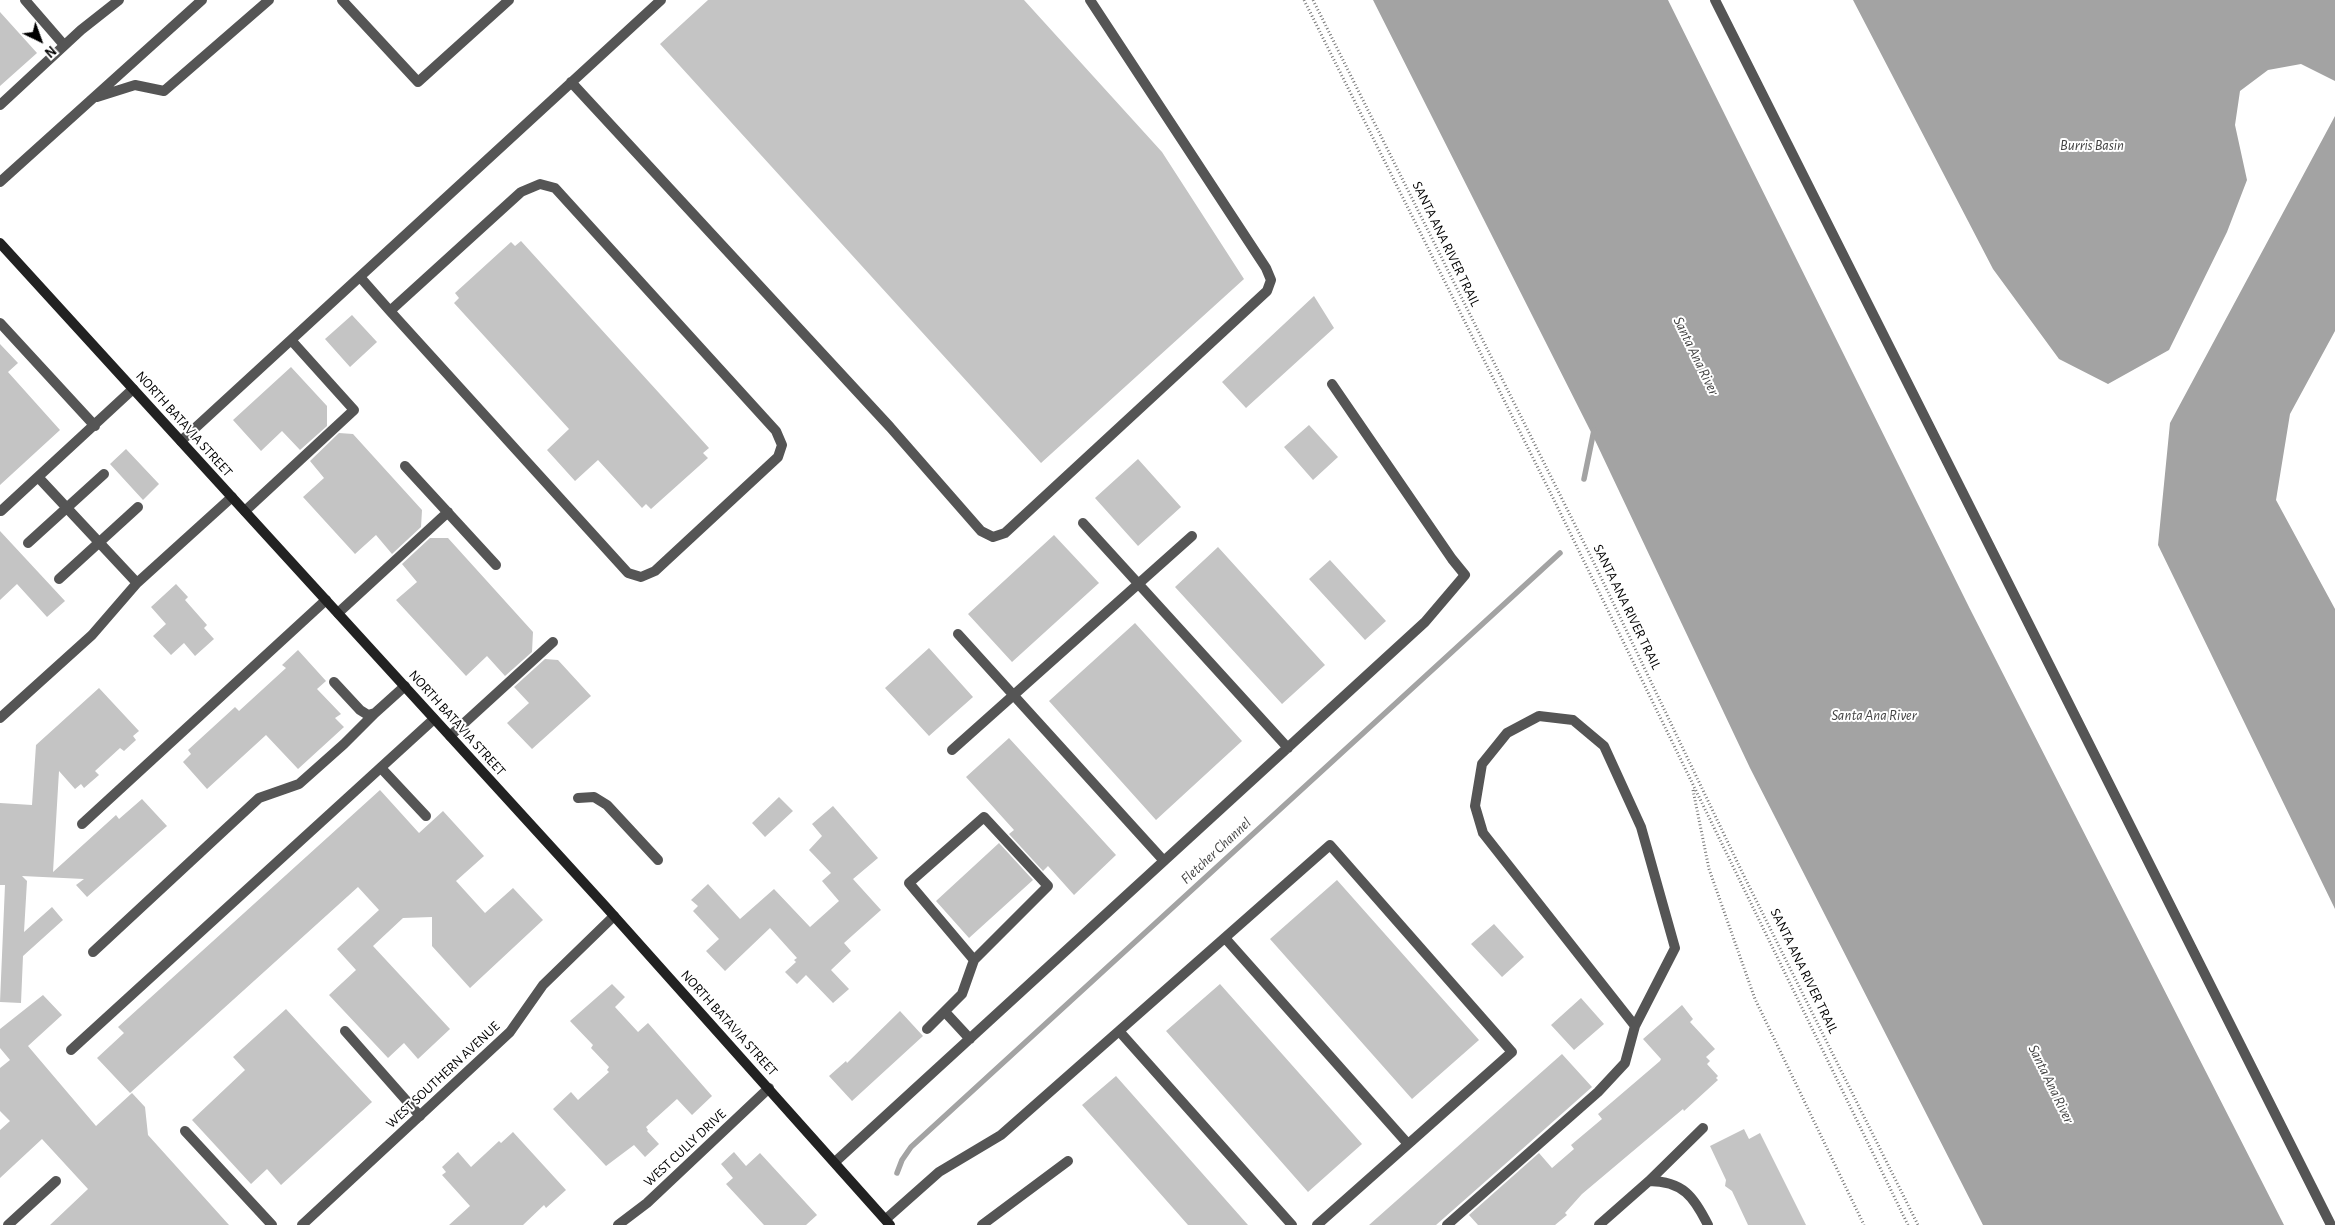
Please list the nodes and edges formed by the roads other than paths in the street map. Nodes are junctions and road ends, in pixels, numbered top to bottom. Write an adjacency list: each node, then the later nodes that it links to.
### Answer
1 (25, 0): 10 (street)
2 (118, 0): 10 (street)
3 (202, 0): 12 (street)
4 (269, 0): 12 (street)
5 (342, 0): 6 (street)
6 (508, 0)
7 (661, 0): 11 (street)
8 (1090, 0): 11 (street)
9 (1715, 0): 91 (street)
10 (64, 45): 13 (street)
11 (571, 82): 16 (street)
12 (93, 98): 14 (street)
13 (0, 104)
14 (0, 182)
15 (0, 243): 21 (main road, NORTH BATAVIA STREET)
16 (360, 277): 17 (street); 19 (street)
17 (390, 311): 17 (street)
18 (0, 323): 22 (street)
19 (291, 340): 23 (street); 31 (street)
20 (1332, 384): 52 (street)
21 (133, 389): 22 (street); 23 (main road, NORTH BATAVIA STREET)
22 (95, 426): 26 (street)
23 (181, 441): 27 (main road, NORTH BATAVIA STREET)
24 (405, 466): 32 (street)
25 (104, 474): 29 (street)
26 (38, 477): 29 (street); 30 (street)
27 (232, 497): 31 (main road, NORTH BATAVIA STREET); 39 (street)
28 (138, 507): 35 (street)
29 (67, 508): 35 (street); 36 (street)
30 (1, 511)
31 (245, 511): 41 (main road, NORTH BATAVIA STREET)
32 (448, 512): 37 (street); 42 (street)
33 (1083, 523): 40 (street)
34 (1192, 536): 40 (street)
35 (99, 542): 38 (street); 39 (street)
36 (28, 543)
37 (496, 565)
38 (59, 579)
39 (137, 583): 49 (street)
40 (1139, 583): 47 (street); 52 (street)
41 (326, 600): 42 (main road, NORTH BATAVIA STREET); 57 (street)
42 (338, 613): 46 (main road, NORTH BATAVIA STREET)
43 (958, 634): 47 (street)
44 (553, 642): 51 (street)
45 (334, 682): 48 (street)
46 (405, 686): 48 (street); 50 (main road, NORTH BATAVIA STREET)
47 (1014, 695): 53 (street); 59 (street)
48 (375, 713): 62 (street)
49 (0, 718)
50 (434, 719): 51 (main road, NORTH BATAVIA STREET); 54 (street)
51 (450, 736): 60 (main road, NORTH BATAVIA STREET)
52 (1288, 748): 59 (street)
53 (952, 750)
54 (381, 768): 56 (street); 70 (street)
55 (578, 798): 58 (street)
56 (426, 816)
57 (82, 824)
58 (658, 860)
59 (1164, 861): 69 (street)
60 (614, 916): 71 (main road, NORTH BATAVIA STREET); 72 (street, WEST SOUTHERN AVENUE)
61 (1225, 938): 68 (street); 75 (street); 75 (street)
62 (93, 952)
63 (974, 960): 63 (street); 64 (street)
64 (945, 1012): 66 (street); 69 (street)
65 (1635, 1026): 65 (street); 88 (street)
66 (927, 1029)
67 (345, 1031): 72 (street)
68 (1119, 1031): 80 (street); 86 (street)
69 (970, 1039): 77 (street)
70 (71, 1050)
71 (769, 1088): 77 (main road, NORTH BATAVIA STREET); 84 (street, WEST CULLY DRIVE)
72 (420, 1116): 83 (street, WEST SOUTHERN AVENUE)
73 (1702, 1128): 79 (street)
74 (185, 1131): 82 (street)
75 (1408, 1144): 87 (street)
76 (1068, 1161): 85 (street)
77 (835, 1162): 80 (main road, NORTH BATAVIA STREET)
78 (56, 1181): 81 (street)
79 (1649, 1181): 89 (street); 90 (street)
80 (888, 1222)
81 (8, 1225)
82 (272, 1225)
83 (302, 1225)
84 (618, 1225)
85 (982, 1225)
86 (1292, 1225)
87 (1317, 1225)
88 (1447, 1225)
89 (1599, 1225)
90 (1708, 1225)
91 (2331, 1225)

